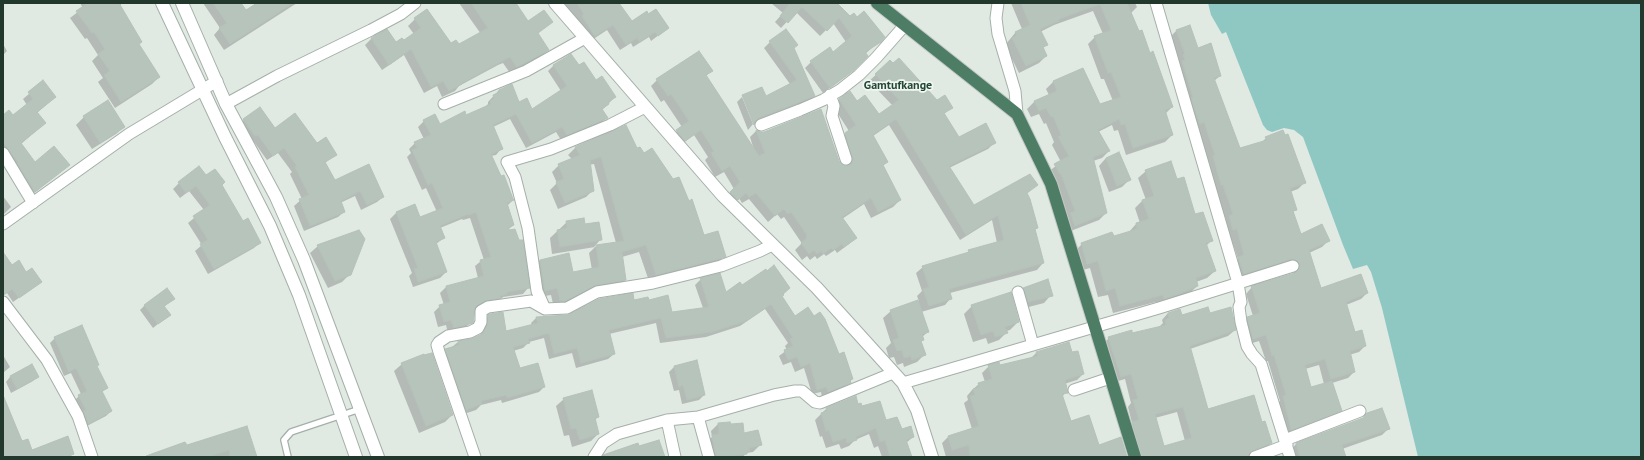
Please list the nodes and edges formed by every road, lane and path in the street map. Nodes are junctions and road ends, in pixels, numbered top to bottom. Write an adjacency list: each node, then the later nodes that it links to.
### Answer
1 (162, 3): 11 (street)
2 (182, 3): 10 (street)
3 (415, 3): 13 (street)
4 (555, 3): 9 (street)
5 (877, 3): 8 (highway)
6 (998, 3): 16 (street)
7 (1156, 3): 24 (street)
8 (905, 25): 12 (street); 16 (highway)
9 (585, 38): 14 (street); 15 (street)
10 (217, 81): 11 (street); 13 (street)
11 (203, 90): 20 (street); 36 (street)
12 (830, 95): 17 (street); 19 (street)
13 (226, 104): 34 (street)
14 (444, 104)
15 (645, 107): 22 (street); 27 (street)
16 (1017, 114): 28 (highway)
17 (761, 125)
18 (3, 153): 20 (street)
19 (846, 159)
20 (33, 202): 21 (street)
21 (3, 224)
22 (772, 245): 27 (street); 30 (street)
23 (1293, 266): 24 (street)
24 (1238, 283): 28 (street); 39 (street)
25 (1018, 292): 29 (street)
26 (3, 302): 40 (street)
27 (545, 309): 44 (street)
28 (1094, 327): 29 (street); 31 (highway)
29 (1033, 344): 32 (street)
30 (893, 373): 32 (street); 37 (street)
31 (1110, 378): 33 (street); 49 (highway)
32 (903, 383): 48 (street)
33 (1074, 390)
34 (360, 409): 36 (lane); 43 (street)
35 (1360, 411): 39 (street)
36 (341, 416): 41 (lane); 42 (street)
37 (698, 417): 38 (street); 47 (street)
38 (667, 420): 45 (street); 46 (street)
39 (1286, 442): 50 (street); 51 (street)
40 (92, 457)
41 (288, 457)
42 (356, 457)
43 (378, 457)
44 (475, 457)
45 (594, 457)
46 (675, 457)
47 (709, 457)
48 (932, 457)
49 (1135, 457)
50 (1255, 457)
51 (1290, 457)

